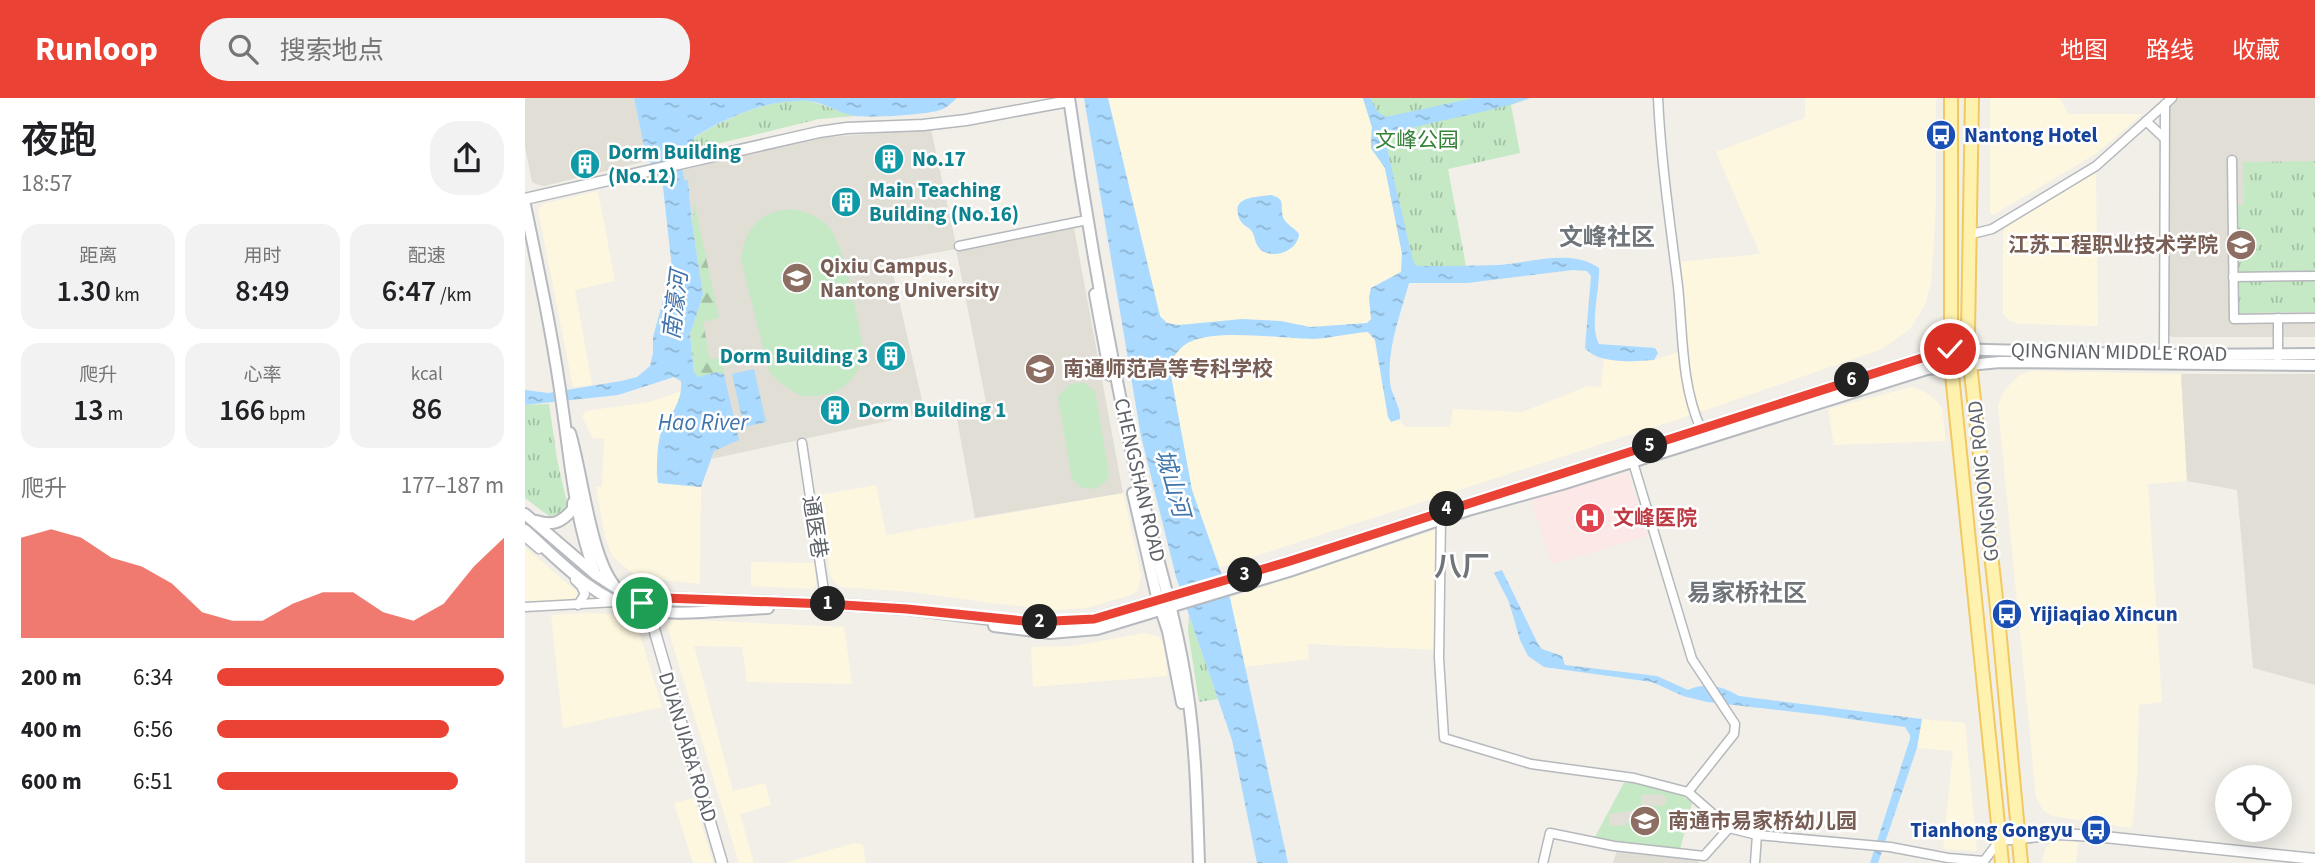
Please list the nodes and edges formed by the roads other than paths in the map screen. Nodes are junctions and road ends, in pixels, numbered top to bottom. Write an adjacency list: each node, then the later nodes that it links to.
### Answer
1 (1658, 98): 27 (street)
2 (1951, 98): 18 (main road, GONGNONG ROAD)
3 (1972, 98): 12 (main road, GONGNONG ROAD)
4 (1066, 100): 9 (street); 11 (main road, CHENGSHAN ROAD); 38 (main road, CHENGSHAN ROAD)
5 (2168, 101): 6 (street); 7 (street)
6 (2147, 121): 7 (street); 12 (street)
7 (2164, 138): 21 (street)
8 (2232, 160): 15 (street)
9 (525, 199)
10 (525, 205): 26 (main road)
11 (1082, 221): 13 (street); 38 (main road, CHENGSHAN ROAD)
12 (1972, 234): 19 (main road, GONGNONG ROAD)
13 (959, 246)
14 (2315, 276): 15 (street)
15 (2233, 277): 16 (street)
16 (2279, 318): 17 (street); 22 (street)
17 (2315, 318)
18 (1950, 349): 19 (main road, QINGNIAN MIDDLE ROAD); 24 (main road, GONGNONG ROAD); 27 (main road, QINGNIAN MIDDLE ROAD)
19 (1969, 349): 21 (main road, QINGNIAN MIDDLE ROAD); 23 (main road, GONGNONG ROAD)
20 (2315, 354): 22 (main road, QINGNIAN MIDDLE ROAD)
21 (2164, 355): 22 (main road, QINGNIAN MIDDLE ROAD)
22 (2278, 360): 23 (main road, QINGNIAN MIDDLE ROAD); 25 (main road, QINGNIAN MIDDLE ROAD)
23 (1970, 364): 24 (main road, QINGNIAN MIDDLE ROAD); 47 (main road, GONGNONG ROAD)
24 (1951, 365): 29 (main road, QINGNIAN MIDDLE ROAD); 48 (main road, GONGNONG ROAD)
25 (2315, 365)
26 (563, 411): 30 (main road); 35 (main road)
27 (1701, 429): 29 (main road, QINGNIAN MIDDLE ROAD)
28 (802, 443): 41 (street, 通医巷)
29 (1632, 457): 31 (main road, QINGNIAN MIDDLE ROAD); 44 (street)
30 (574, 493): 32 (main road); 34 (main road)
31 (1441, 516): 38 (main road, QINGNIAN MIDDLE ROAD); 44 (street)
32 (527, 521): 34 (main road, QINGNIAN MIDDLE ROAD); 37 (main road, QINGNIAN MIDDLE ROAD)
33 (525, 537): 39 (street)
34 (595, 574): 35 (main road, QINGNIAN MIDDLE ROAD); 37 (main road)
35 (618, 589): 36 (main road, QINGNIAN MIDDLE ROAD)
36 (630, 595): 37 (street); 41 (main road, QINGNIAN MIDDLE ROAD); 43 (street, DUANJIABA ROAD)
37 (617, 602): 39 (street); 42 (main road, QINGNIAN MIDDLE ROAD)
38 (1169, 602): 41 (main road, QINGNIAN MIDDLE ROAD); 51 (main road, CHENGSHAN ROAD); 52 (main road, CHENGSHAN ROAD)
39 (578, 605): 40 (street)
40 (525, 607)
41 (827, 607): 42 (main road, QINGNIAN MIDDLE ROAD)
42 (631, 608): 43 (street, DUANJIABA ROAD)
43 (654, 631): 50 (street, DUANJIABA ROAD)
44 (1688, 792): 45 (street)
45 (1729, 828): 46 (street); 53 (street)
46 (1758, 835): 48 (street); 54 (street)
47 (2018, 838): 48 (street); 49 (street); 56 (main road, GONGNONG ROAD)
48 (2000, 840): 55 (main road, GONGNONG ROAD)
49 (2315, 859)
50 (722, 863)
51 (1192, 863)
52 (1199, 863)
53 (1542, 863)
54 (1755, 863)
55 (2002, 863)
56 (2021, 863)

